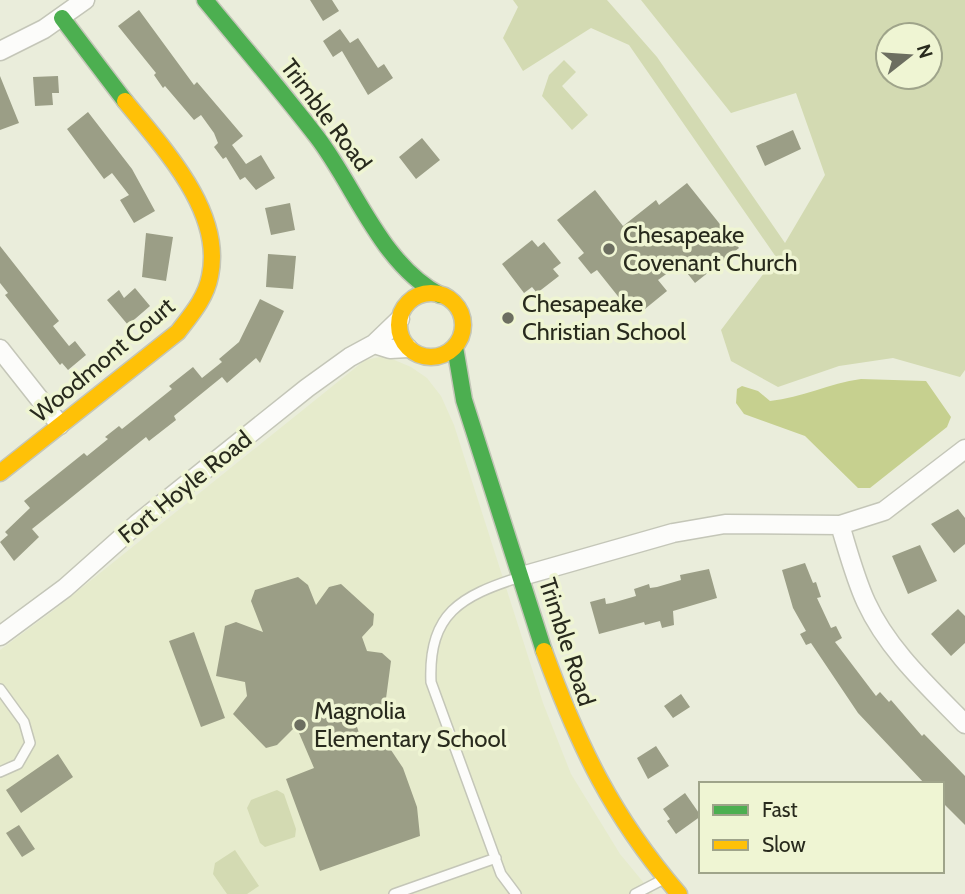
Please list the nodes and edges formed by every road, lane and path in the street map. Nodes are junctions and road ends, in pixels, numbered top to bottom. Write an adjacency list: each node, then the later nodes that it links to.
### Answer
1 (85, 0): 3 (street)
2 (205, 0): 5 (street, Trimble Road)
3 (62, 19): 4 (street); 14 (street, Woodmont Court)
4 (0, 51)
5 (400, 264): 6 (street, Trimble Road); 7 (street, Trimble Road)
6 (440, 295): 7 (street); 9 (street)
7 (402, 314): 8 (street, Fort Hoyle Road); 10 (street)
8 (374, 344): 10 (street); 19 (street, Fort Hoyle Road)
9 (455, 347): 12 (street); 13 (street, Trimble Road)
10 (408, 348): 12 (street)
11 (0, 349): 14 (street)
12 (426, 357): 13 (street)
13 (457, 381): 18 (street, Trimble Road)
14 (60, 425): 16 (street, Woodmont Court)
15 (965, 449): 17 (street)
16 (0, 473)
17 (840, 525): 18 (street); 21 (street)
18 (522, 576): 23 (lane); 24 (street, Trimble Road)
19 (0, 636)
20 (0, 690): 22 (lane)
21 (965, 724)
22 (0, 772)
23 (496, 858): 25 (lane); 26 (lane)
24 (664, 879): 27 (lane); 28 (street, Trimble Road)
25 (394, 894)
26 (516, 894)
27 (635, 894)
28 (679, 894)

